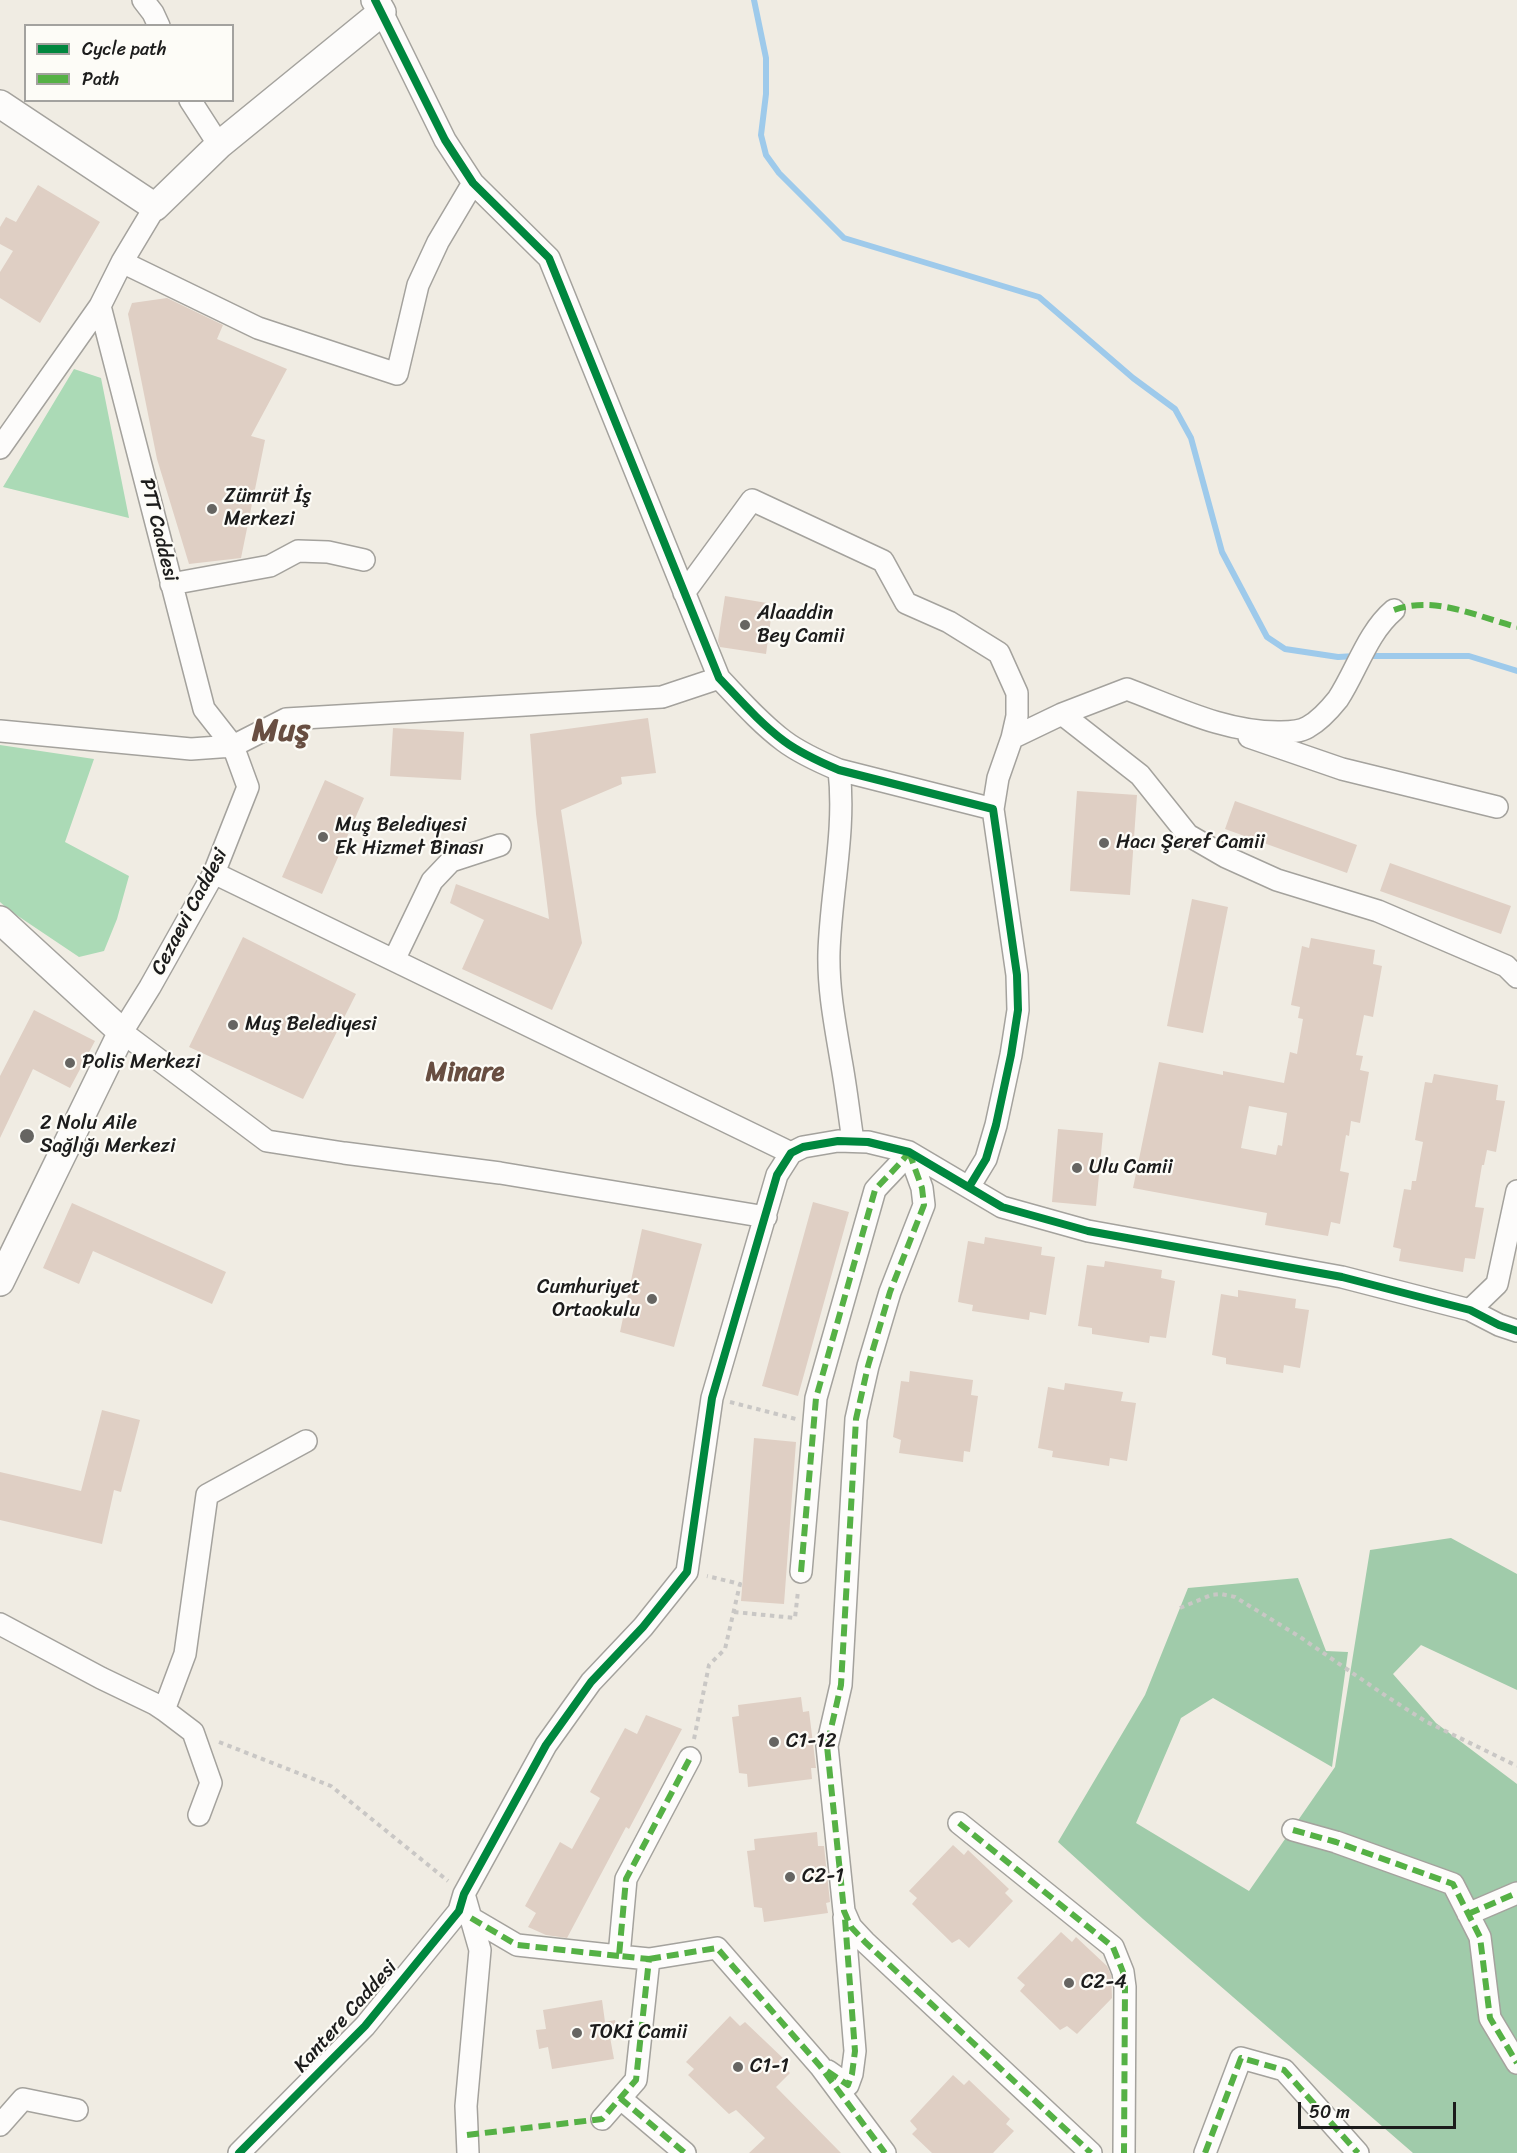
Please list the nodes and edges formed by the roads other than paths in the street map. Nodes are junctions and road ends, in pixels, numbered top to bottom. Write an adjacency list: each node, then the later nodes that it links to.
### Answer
1 (143, 0): 3 (street)
2 (378, 6): 6 (street); 7 (street)
3 (158, 24)
4 (191, 102): 6 (street)
5 (0, 104): 8 (street)
6 (219, 145): 8 (street)
7 (472, 183): 9 (street); 14 (street)
8 (155, 207): 9 (street)
9 (122, 262): 10 (street)
10 (100, 306): 11 (street); 13 (street, PTT Caddesi)
11 (0, 448)
12 (364, 560): 13 (street)
13 (171, 584): 21 (street, PTT Caddesi)
14 (684, 593): 16 (street); 20 (street)
15 (1388, 616): 18 (street)
16 (719, 678): 21 (street); 22 (street)
17 (1062, 714): 18 (street); 20 (street); 29 (street)
18 (1215, 723): 23 (street)
19 (0, 731): 21 (street)
20 (1011, 738): 24 (street)
21 (233, 746): 26 (street, Cezaevi Caddesi)
22 (839, 770): 24 (street); 31 (street)
23 (1497, 807)
24 (993, 809): 34 (street)
25 (500, 846): 28 (street)
26 (214, 873): 28 (street); 30 (street, Cezaevi Caddesi)
27 (0, 920): 30 (street)
28 (394, 960): 33 (street)
29 (1517, 977)
30 (122, 1032): 36 (street); 37 (street, Cezaevi Caddesi)
31 (853, 1141): 32 (street); 33 (street)
32 (909, 1152): 34 (street); 41 (street); 50 (street)
33 (791, 1153): 36 (street)
34 (969, 1187): 38 (street)
35 (1517, 1191): 38 (street)
36 (766, 1217): 49 (street, Kantere Caddesi)
37 (0, 1282)
38 (1470, 1310): 39 (street)
39 (1517, 1331)
40 (306, 1441): 43 (street)
41 (801, 1572)
42 (0, 1624): 43 (street)
43 (164, 1710): 45 (street)
44 (690, 1758): 53 (street)
45 (199, 1815)
46 (960, 1823): 66 (street)
47 (1293, 1830): 51 (street)
48 (1517, 1893): 51 (street)
49 (464, 1894): 52 (street); 61 (street, Kantere Caddesi)
50 (844, 1911): 56 (street); 65 (street)
51 (1468, 1914): 55 (street)
52 (471, 1918): 53 (street); 62 (street)
53 (620, 1956): 54 (street)
54 (649, 1959): 56 (street); 57 (street)
55 (1517, 2063)
56 (820, 2066): 64 (street)
57 (620, 2098): 59 (street); 63 (street)
58 (77, 2110): 60 (street)
59 (602, 2119)
60 (0, 2125)
61 (239, 2153)
62 (468, 2153)
63 (685, 2153)
64 (885, 2153)
65 (1091, 2153)
66 (1124, 2153)
67 (1205, 2153): 68 (street)
68 (1358, 2153)

